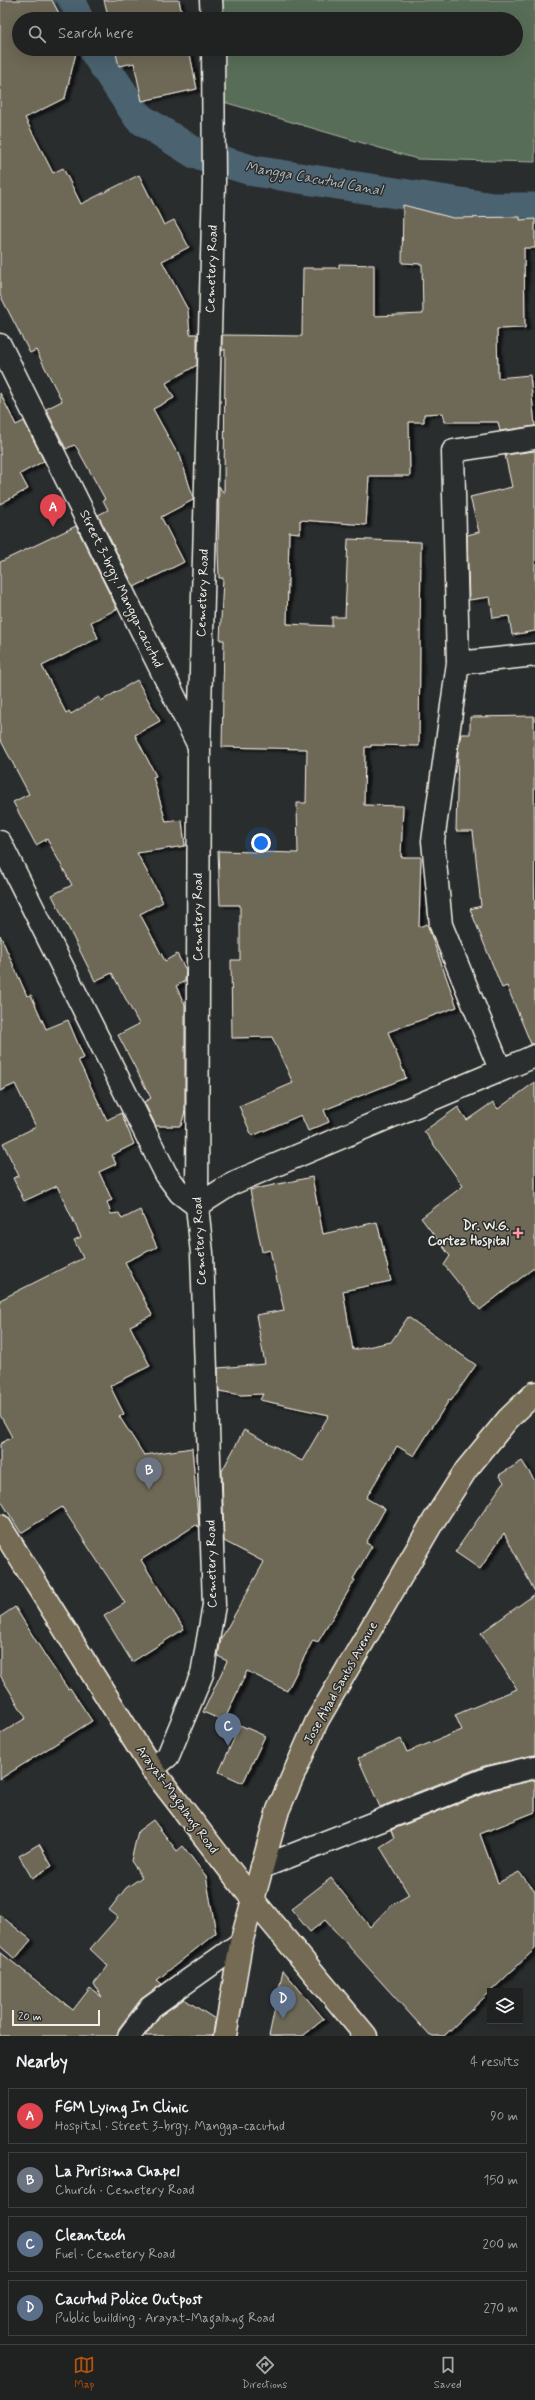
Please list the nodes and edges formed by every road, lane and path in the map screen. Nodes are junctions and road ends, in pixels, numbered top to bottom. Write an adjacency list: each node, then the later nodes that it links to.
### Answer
1 (211, 0): 2 (street)
2 (212, 12)
3 (213, 56): 8 (street, Cemetery Road)
4 (0, 345): 8 (street, Street 3-brgy. Mangga-cacutud)
5 (535, 438): 7 (street)
6 (535, 655): 7 (street)
7 (458, 663): 11 (street)
8 (199, 747): 12 (street, Cemetery Road)
9 (0, 842): 12 (street)
10 (535, 1056): 11 (street)
11 (500, 1069): 12 (street)
12 (197, 1206): 16 (street, Cemetery Road)
13 (535, 1393): 17 (main road, Jose Abad Santos Avenue)
14 (0, 1526): 16 (main road, Arayat-Magalang Road)
15 (535, 1767): 17 (street)
16 (152, 1769): 18 (main road, Arayat-Magalang Road)
17 (262, 1867): 18 (main road, Jose Abad Santos Avenue)
18 (252, 1900): 19 (main road, Jose Abad Santos Avenue); 22 (main road, Arayat-Magalang Road)
19 (242, 1943): 20 (street); 21 (main road, Jose Abad Santos Avenue)
20 (129, 2036)
21 (225, 2036)
22 (366, 2036)

